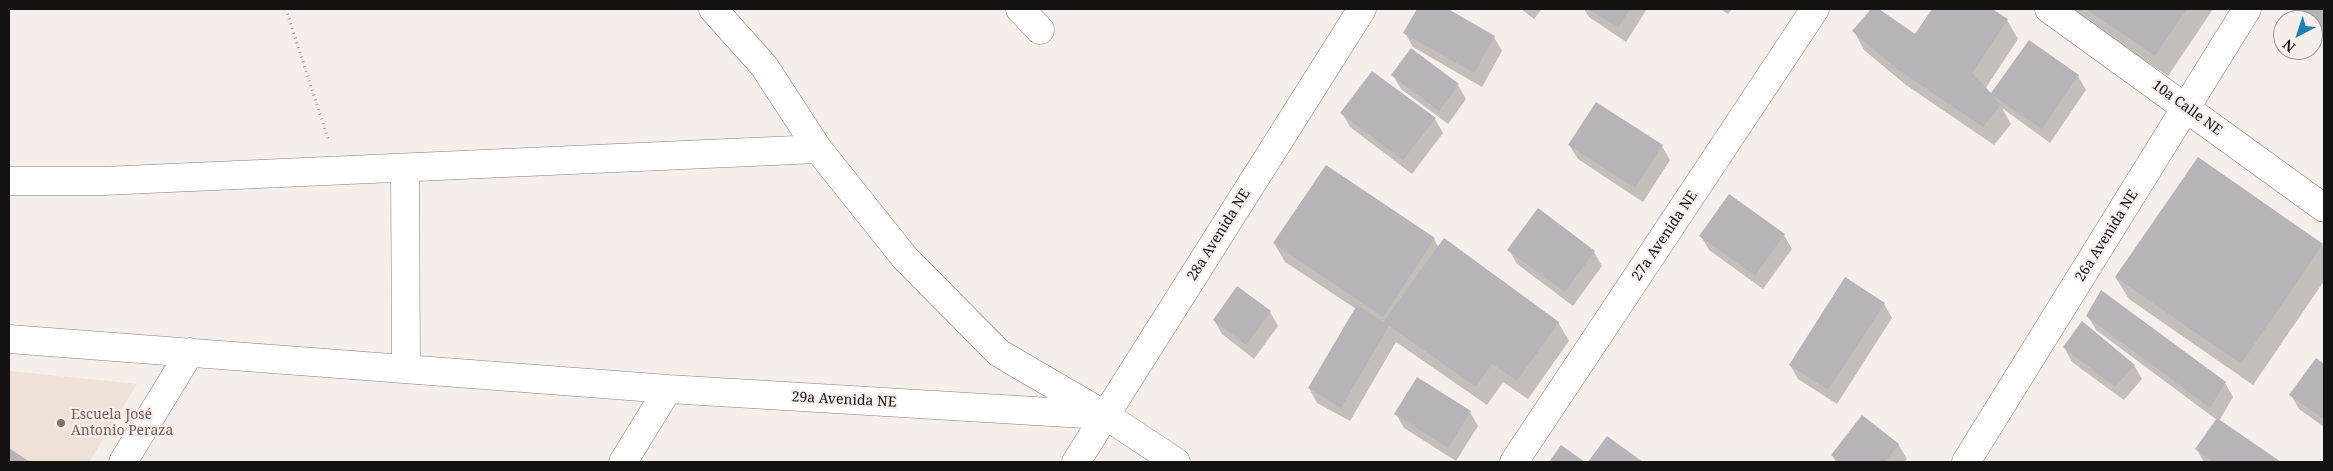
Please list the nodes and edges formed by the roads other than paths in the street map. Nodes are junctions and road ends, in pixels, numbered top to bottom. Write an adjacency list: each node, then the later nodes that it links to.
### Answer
1 (713, 9): 9 (street)
2 (1020, 9): 7 (street)
3 (1362, 9): 17 (street, 28a Avenida NE)
4 (1815, 9): 22 (street, 27a Avenida NE)
5 (2049, 9): 8 (street, 10a Calle NE)
6 (2247, 9): 8 (street, 26a Avenida NE)
7 (1040, 30)
8 (2186, 108): 12 (street, 10a Calle NE); 23 (street, 26a Avenida NE)
9 (818, 149): 10 (street); 17 (street)
10 (405, 168): 11 (street); 15 (street)
11 (9, 181)
12 (2324, 208)
13 (9, 339): 14 (street, 29a Avenida NE)
14 (190, 352): 15 (street, 29a Avenida NE); 18 (street)
15 (406, 369): 16 (street, 29a Avenida NE)
16 (668, 389): 17 (street, 29a Avenida NE); 19 (street)
17 (1105, 416): 20 (street, 28a Avenida NE); 21 (street)
18 (123, 462)
19 (623, 462)
20 (1076, 462)
21 (1176, 462)
22 (1514, 462)
23 (1966, 462)

